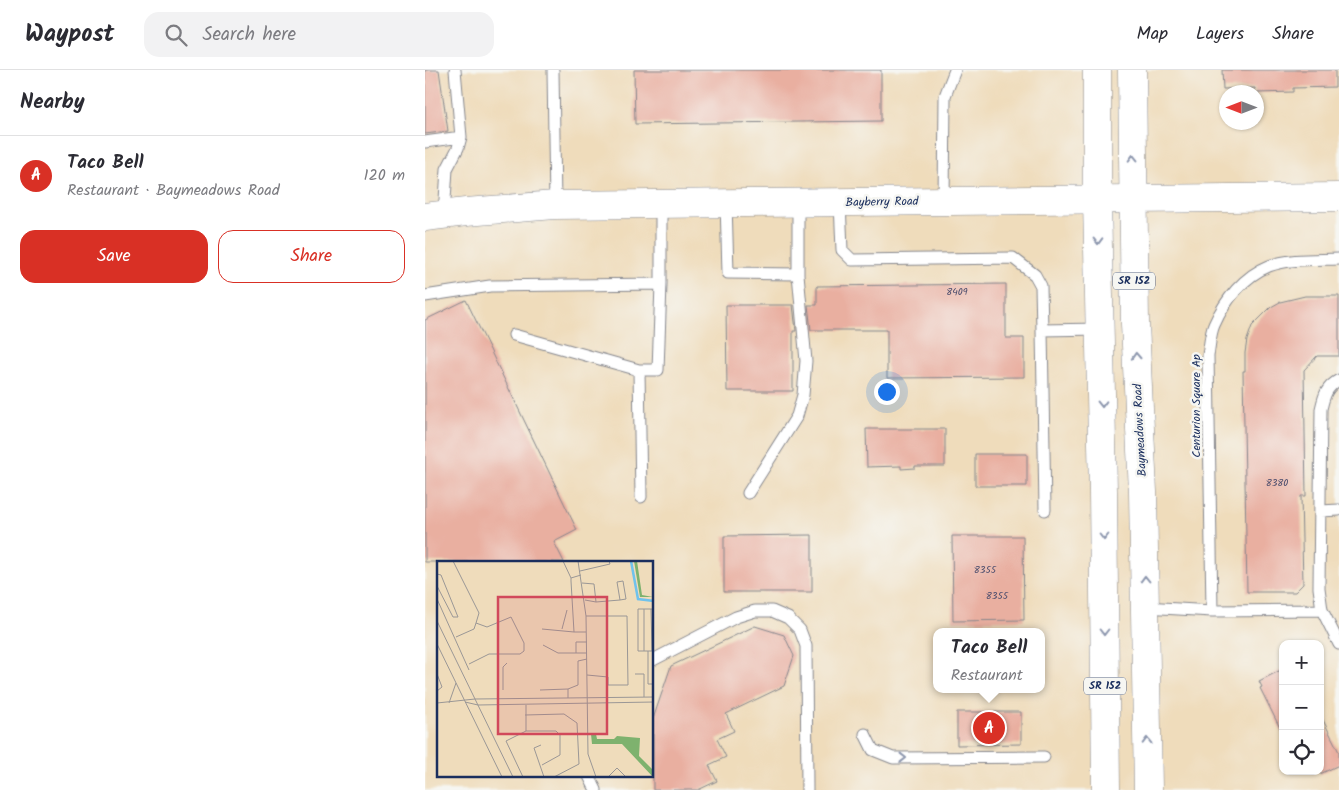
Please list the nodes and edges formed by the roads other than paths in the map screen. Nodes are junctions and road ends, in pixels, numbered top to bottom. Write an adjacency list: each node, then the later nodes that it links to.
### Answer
1 (455, 70): 6 (lane)
2 (553, 70): 16 (lane)
3 (955, 70): 11 (lane)
4 (1097, 70): 10 (main road, SR 152)
5 (1133, 70): 9 (main road, Baymeadows Road / SR 152, one-way to 5)
6 (461, 137): 7 (lane); 17 (lane)
7 (425, 142)
8 (1339, 197): 9 (main road, Bayberry Road)
9 (1134, 198): 10 (main road, Bayberry Road); 32 (main road, Baymeadows Road / SR 152, one-way to 9)
10 (1097, 199): 11 (main road, Bayberry Road); 22 (main road, SR 152, one-way to 22)
11 (944, 201): 14 (main road, Bayberry Road)
12 (726, 202): 13 (main road, Bayberry Road); 15 (main road, Bayberry Road); 19 (lane)
13 (798, 202): 14 (main road, Bayberry Road); 19 (lane)
14 (840, 202): 23 (lane)
15 (661, 204): 16 (main road, Bayberry Road); 20 (lane)
16 (555, 205): 17 (main road, Bayberry Road)
17 (435, 216)
18 (1339, 259): 34 (lane, Centurion Square Ap)
19 (798, 274): 27 (lane)
20 (661, 284): 21 (lane); 25 (lane)
21 (425, 296)
22 (1100, 329): 23 (lane); 42 (main road, SR 152, one-way to 42)
23 (1042, 330): 29 (lane)
24 (514, 335): 25 (lane)
25 (639, 370): 28 (lane)
26 (1339, 380): 31 (lane)
27 (748, 493)
28 (641, 497)
29 (1045, 510)
30 (1339, 510): 31 (lane)
31 (1321, 511): 33 (lane)
32 (1145, 607): 34 (lane); 43 (main road, Baymeadows Road / SR 152, one-way to 32)
33 (1322, 610): 34 (lane); 35 (lane)
34 (1212, 611)
35 (1339, 644)
36 (654, 659): 41 (lane)
37 (865, 734): 38 (lane, one-way to 38)
38 (1044, 757)
39 (590, 778): 40 (lane)
40 (596, 790)
41 (807, 790)
42 (1106, 790)
43 (1148, 790)

